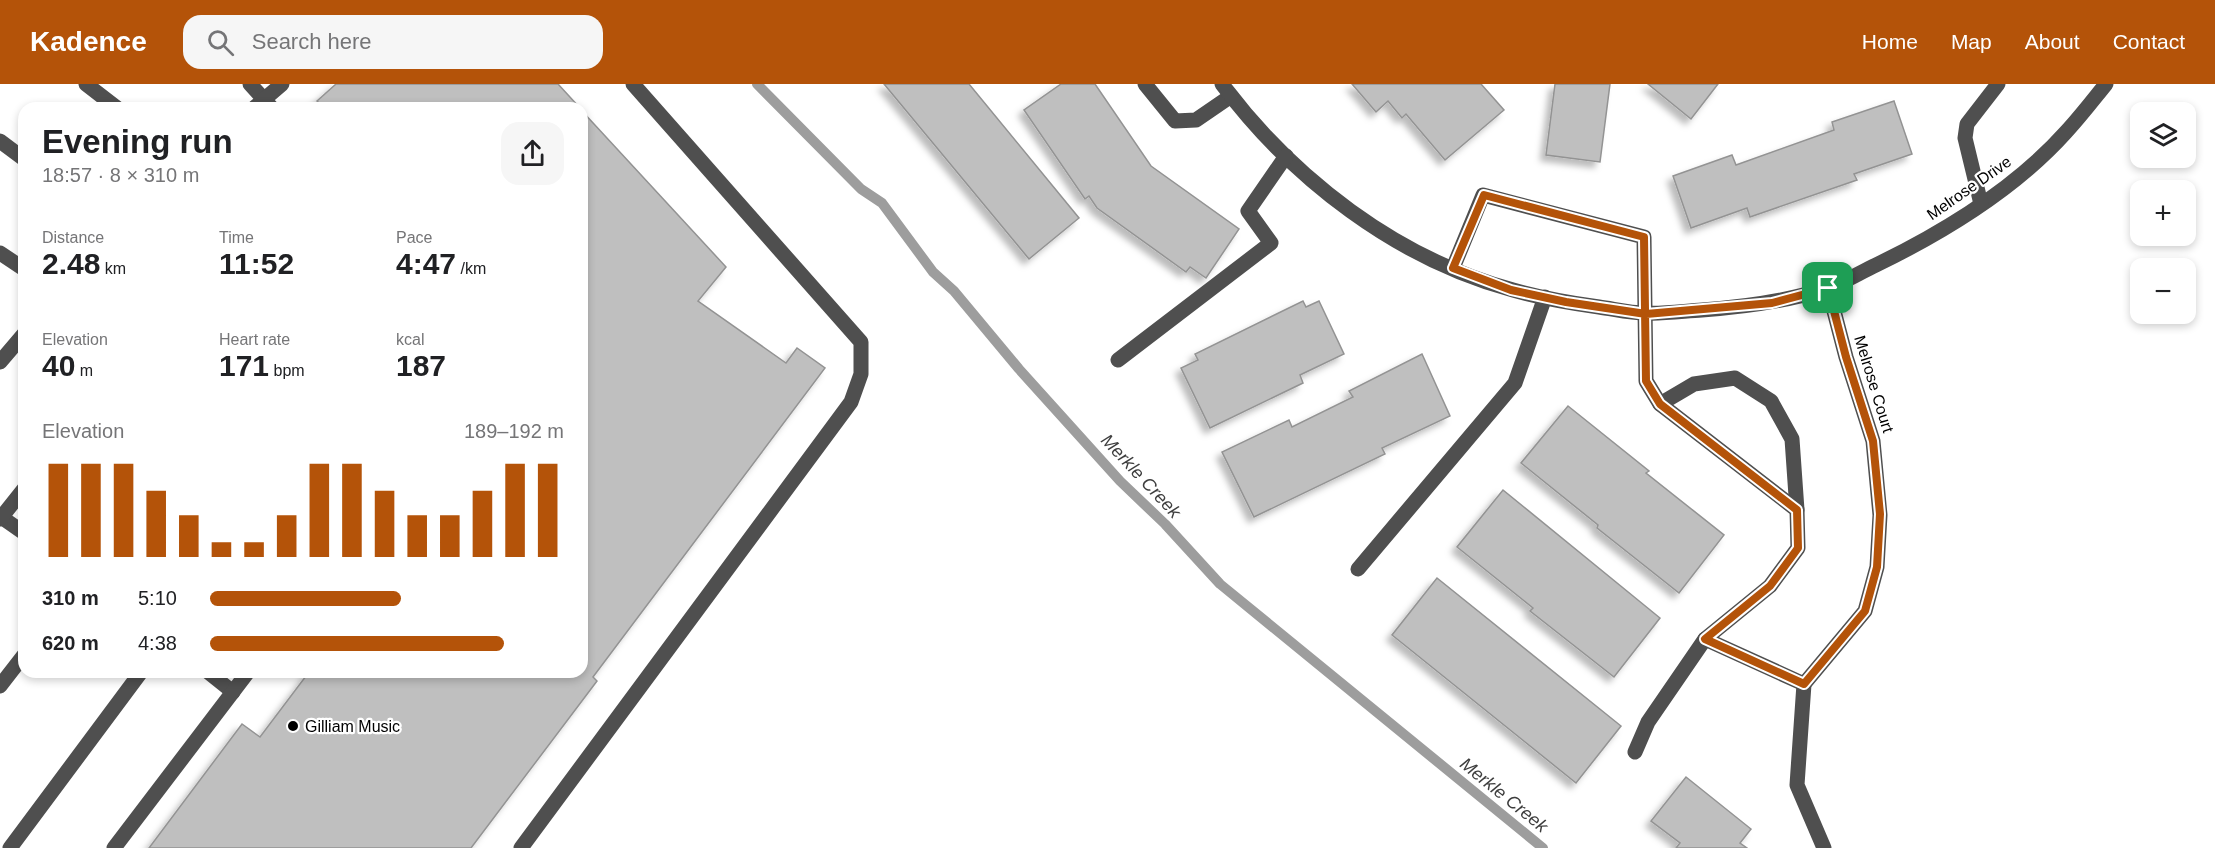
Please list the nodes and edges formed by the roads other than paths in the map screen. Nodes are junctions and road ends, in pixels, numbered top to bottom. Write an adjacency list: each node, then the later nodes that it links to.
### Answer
1 (86, 84): 9 (street)
2 (250, 84): 10 (street)
3 (282, 84): 11 (street)
4 (633, 84): 42 (street)
5 (1145, 84): 8 (street)
6 (1998, 84): 15 (street)
7 (2106, 84): 15 (street, Melrose Drive)
8 (1227, 90): 14 (street, Melrose Drive)
9 (109, 102)
10 (262, 102)
11 (267, 102)
12 (0, 141): 13 (street)
13 (18, 154)
14 (1286, 156): 18 (street, Melrose Drive); 23 (street)
15 (1981, 204): 19 (street, Melrose Drive)
16 (0, 253): 17 (street)
17 (18, 265)
18 (1453, 268): 20 (street, Melrose Drive); 21 (street)
19 (1828, 288): 21 (street, Melrose Drive); 36 (street, Melrose Court)
20 (1545, 297): 21 (street, Melrose Drive); 30 (street)
21 (1646, 314): 25 (street)
22 (18, 341): 24 (street)
23 (1118, 360)
24 (0, 362)
25 (1660, 404): 27 (street); 27 (street)
26 (18, 496): 28 (street)
27 (1797, 510): 31 (street)
28 (0, 517): 29 (street)
29 (18, 529)
30 (1358, 569)
31 (1705, 639): 36 (street); 39 (street)
32 (18, 663): 37 (street)
33 (137, 678): 40 (street)
34 (216, 678): 38 (street)
35 (244, 678): 38 (street)
36 (1804, 684): 43 (street)
37 (0, 686)
38 (233, 692): 41 (street)
39 (1635, 752)
40 (10, 848)
41 (114, 848)
42 (521, 848)
43 (1824, 848)

